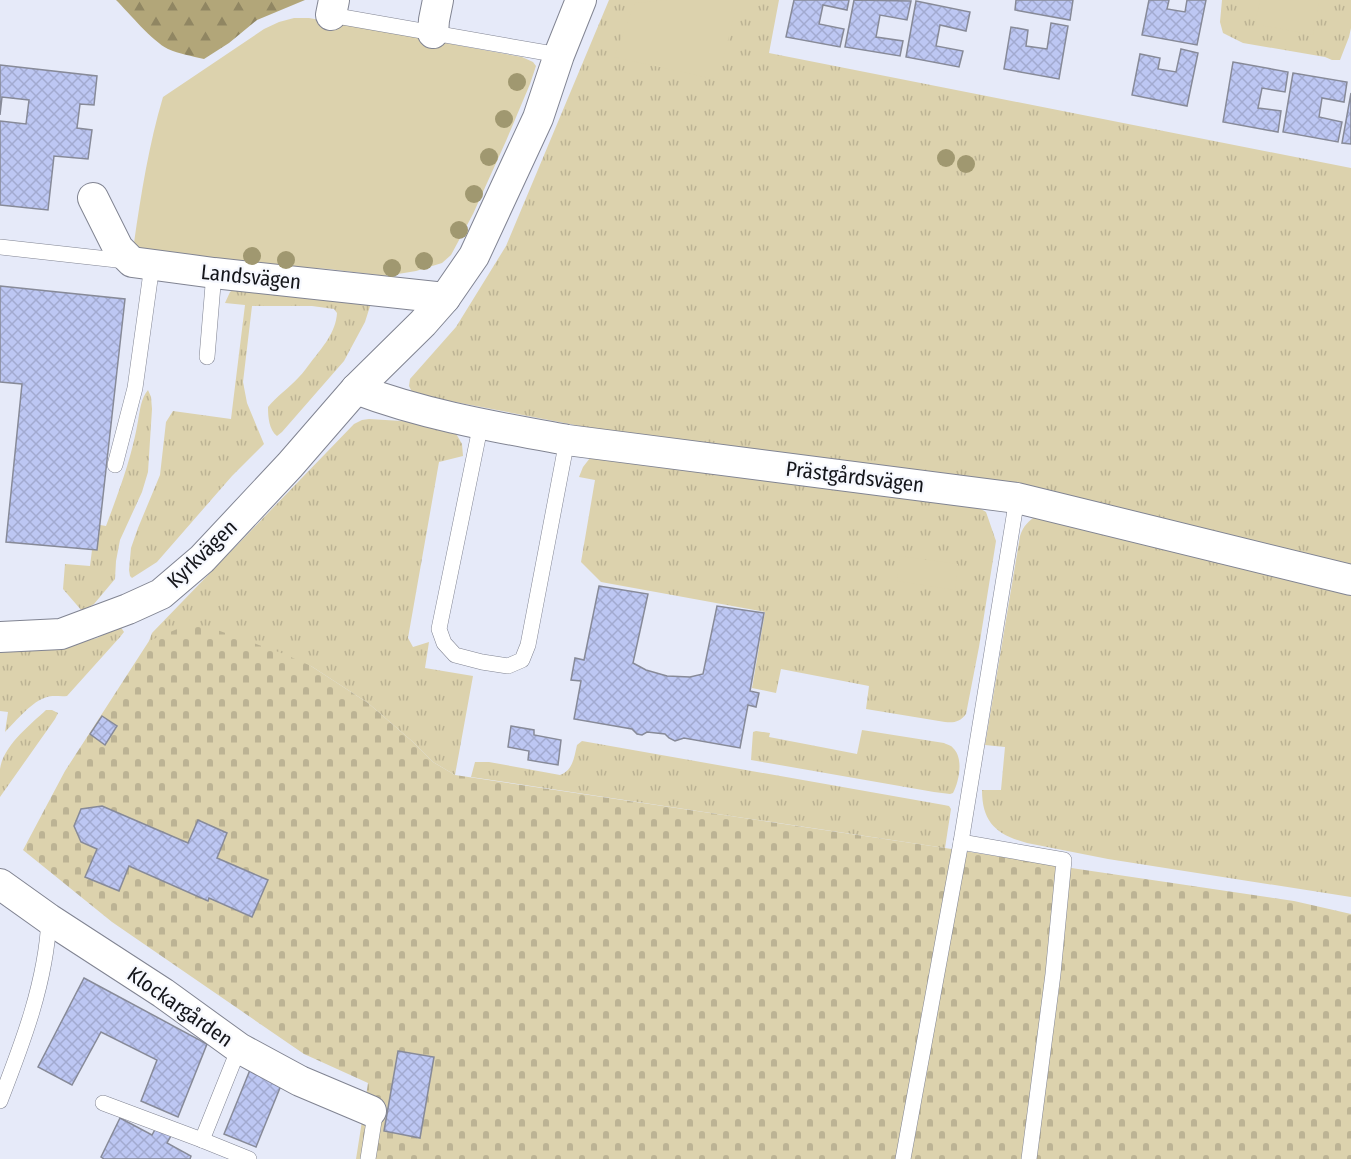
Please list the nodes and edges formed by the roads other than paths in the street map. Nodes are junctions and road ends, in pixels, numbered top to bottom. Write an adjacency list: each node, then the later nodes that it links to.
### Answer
1 (438, 0): 4 (street)
2 (580, 0): 5 (street)
3 (332, 8): 4 (lane)
4 (433, 33): 5 (lane)
5 (559, 55): 10 (street)
6 (93, 198): 8 (street)
7 (0, 247): 8 (lane)
8 (142, 263): 9 (street, Landsvägen); 15 (lane)
9 (214, 273): 10 (street, Landsvägen); 11 (lane)
10 (445, 298): 12 (street)
11 (207, 357)
12 (356, 389): 13 (street, Prästgårdsvägen); 18 (street, Kyrkvägen)
13 (480, 423): 14 (street, Prästgårdsvägen); 14 (lane)
14 (567, 440): 16 (street, Prästgårdsvägen)
15 (115, 465)
16 (1017, 498): 17 (street, Prästgårdsvägen); 19 (lane)
17 (1351, 580)
18 (0, 637)
19 (961, 842): 29 (lane); 30 (lane)
20 (0, 884): 21 (street, Klockargården)
21 (49, 919): 22 (street, Klockargården); 23 (lane)
22 (239, 1048): 25 (street, Klockargården); 26 (lane)
23 (0, 1101)
24 (103, 1103): 26 (lane)
25 (370, 1111): 28 (lane)
26 (202, 1140): 27 (lane)
27 (249, 1159)
28 (368, 1159)
29 (903, 1159)
30 (1029, 1159)

